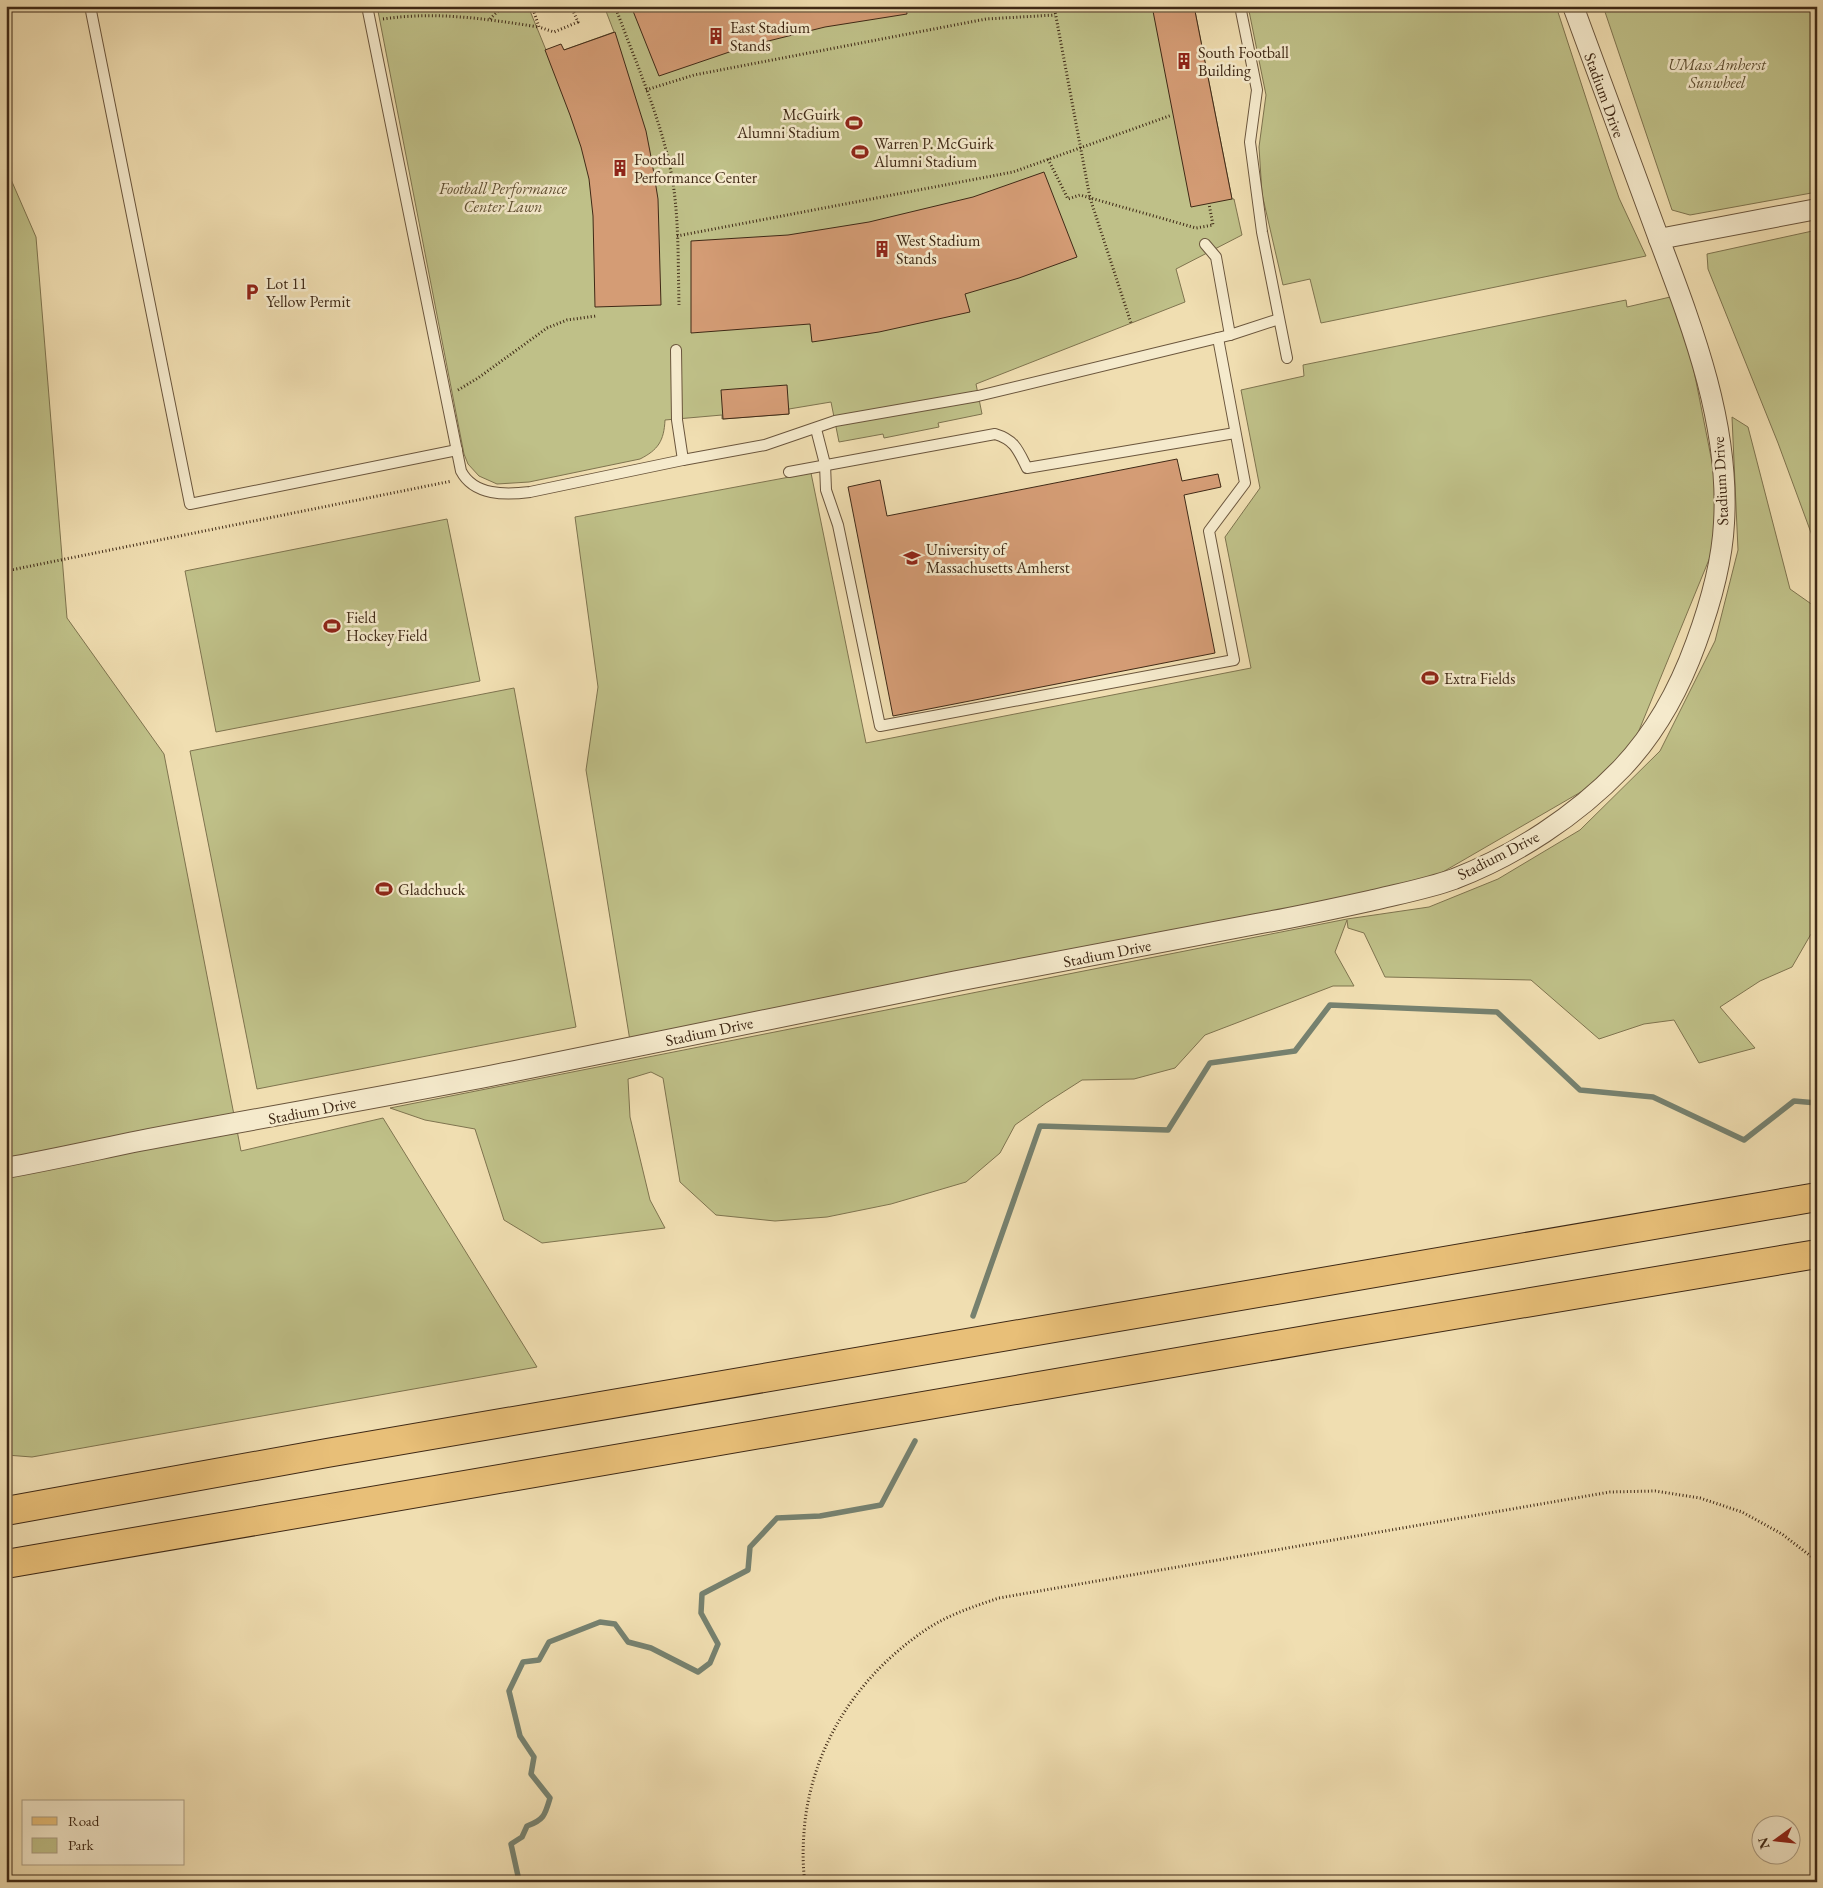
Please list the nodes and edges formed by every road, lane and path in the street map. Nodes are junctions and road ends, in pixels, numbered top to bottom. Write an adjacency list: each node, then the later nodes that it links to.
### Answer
1 (90, 6): 35 (lane)
2 (367, 6): 12 (lane)
3 (503, 6): 11 (path)
4 (532, 6): 13 (path)
5 (571, 6): 13 (path)
6 (615, 6): 14 (path)
7 (1054, 6): 10 (path)
8 (1240, 6): 26 (lane)
9 (1573, 6): 22 (street, Stadium Drive)
10 (1055, 15): 14 (path); 16 (path)
11 (490, 19): 12 (path); 13 (path)
12 (370, 21): 32 (lane)
13 (539, 27)
14 (646, 90): 21 (path)
15 (1172, 115): 16 (path)
16 (1081, 147): 17 (path); 18 (path)
17 (1048, 159): 18 (path); 21 (path)
18 (1090, 198): 19 (path); 27 (path)
19 (1209, 204)
20 (1817, 209): 22 (street)
21 (677, 236): 24 (path)
22 (1659, 239): 41 (street, Stadium Drive)
23 (1205, 244): 28 (lane)
24 (679, 305)
25 (596, 316): 32 (path)
26 (1279, 319): 28 (lane); 31 (lane)
27 (1131, 323)
28 (1230, 335): 29 (lane)
29 (1218, 338): 33 (lane); 34 (lane)
30 (676, 350): 36 (lane)
31 (1287, 358)
32 (446, 396): 35 (lane)
33 (816, 429): 36 (lane); 37 (lane)
34 (1235, 433): 37 (lane); 37 (lane)
35 (457, 450): 39 (lane)
36 (683, 460): 39 (lane)
37 (825, 464): 38 (lane)
38 (789, 472)
39 (465, 478): 40 (path)
40 (6, 571)
41 (6, 1168)
42 (1817, 1197): 45 (main road)
43 (1817, 1254): 48 (main road)
44 (6, 1499): 45 (main road)
45 (59, 1502): 46 (main road)
46 (6, 1511)
47 (1817, 1561): 49 (path)
48 (6, 1564)
49 (805, 1882)

